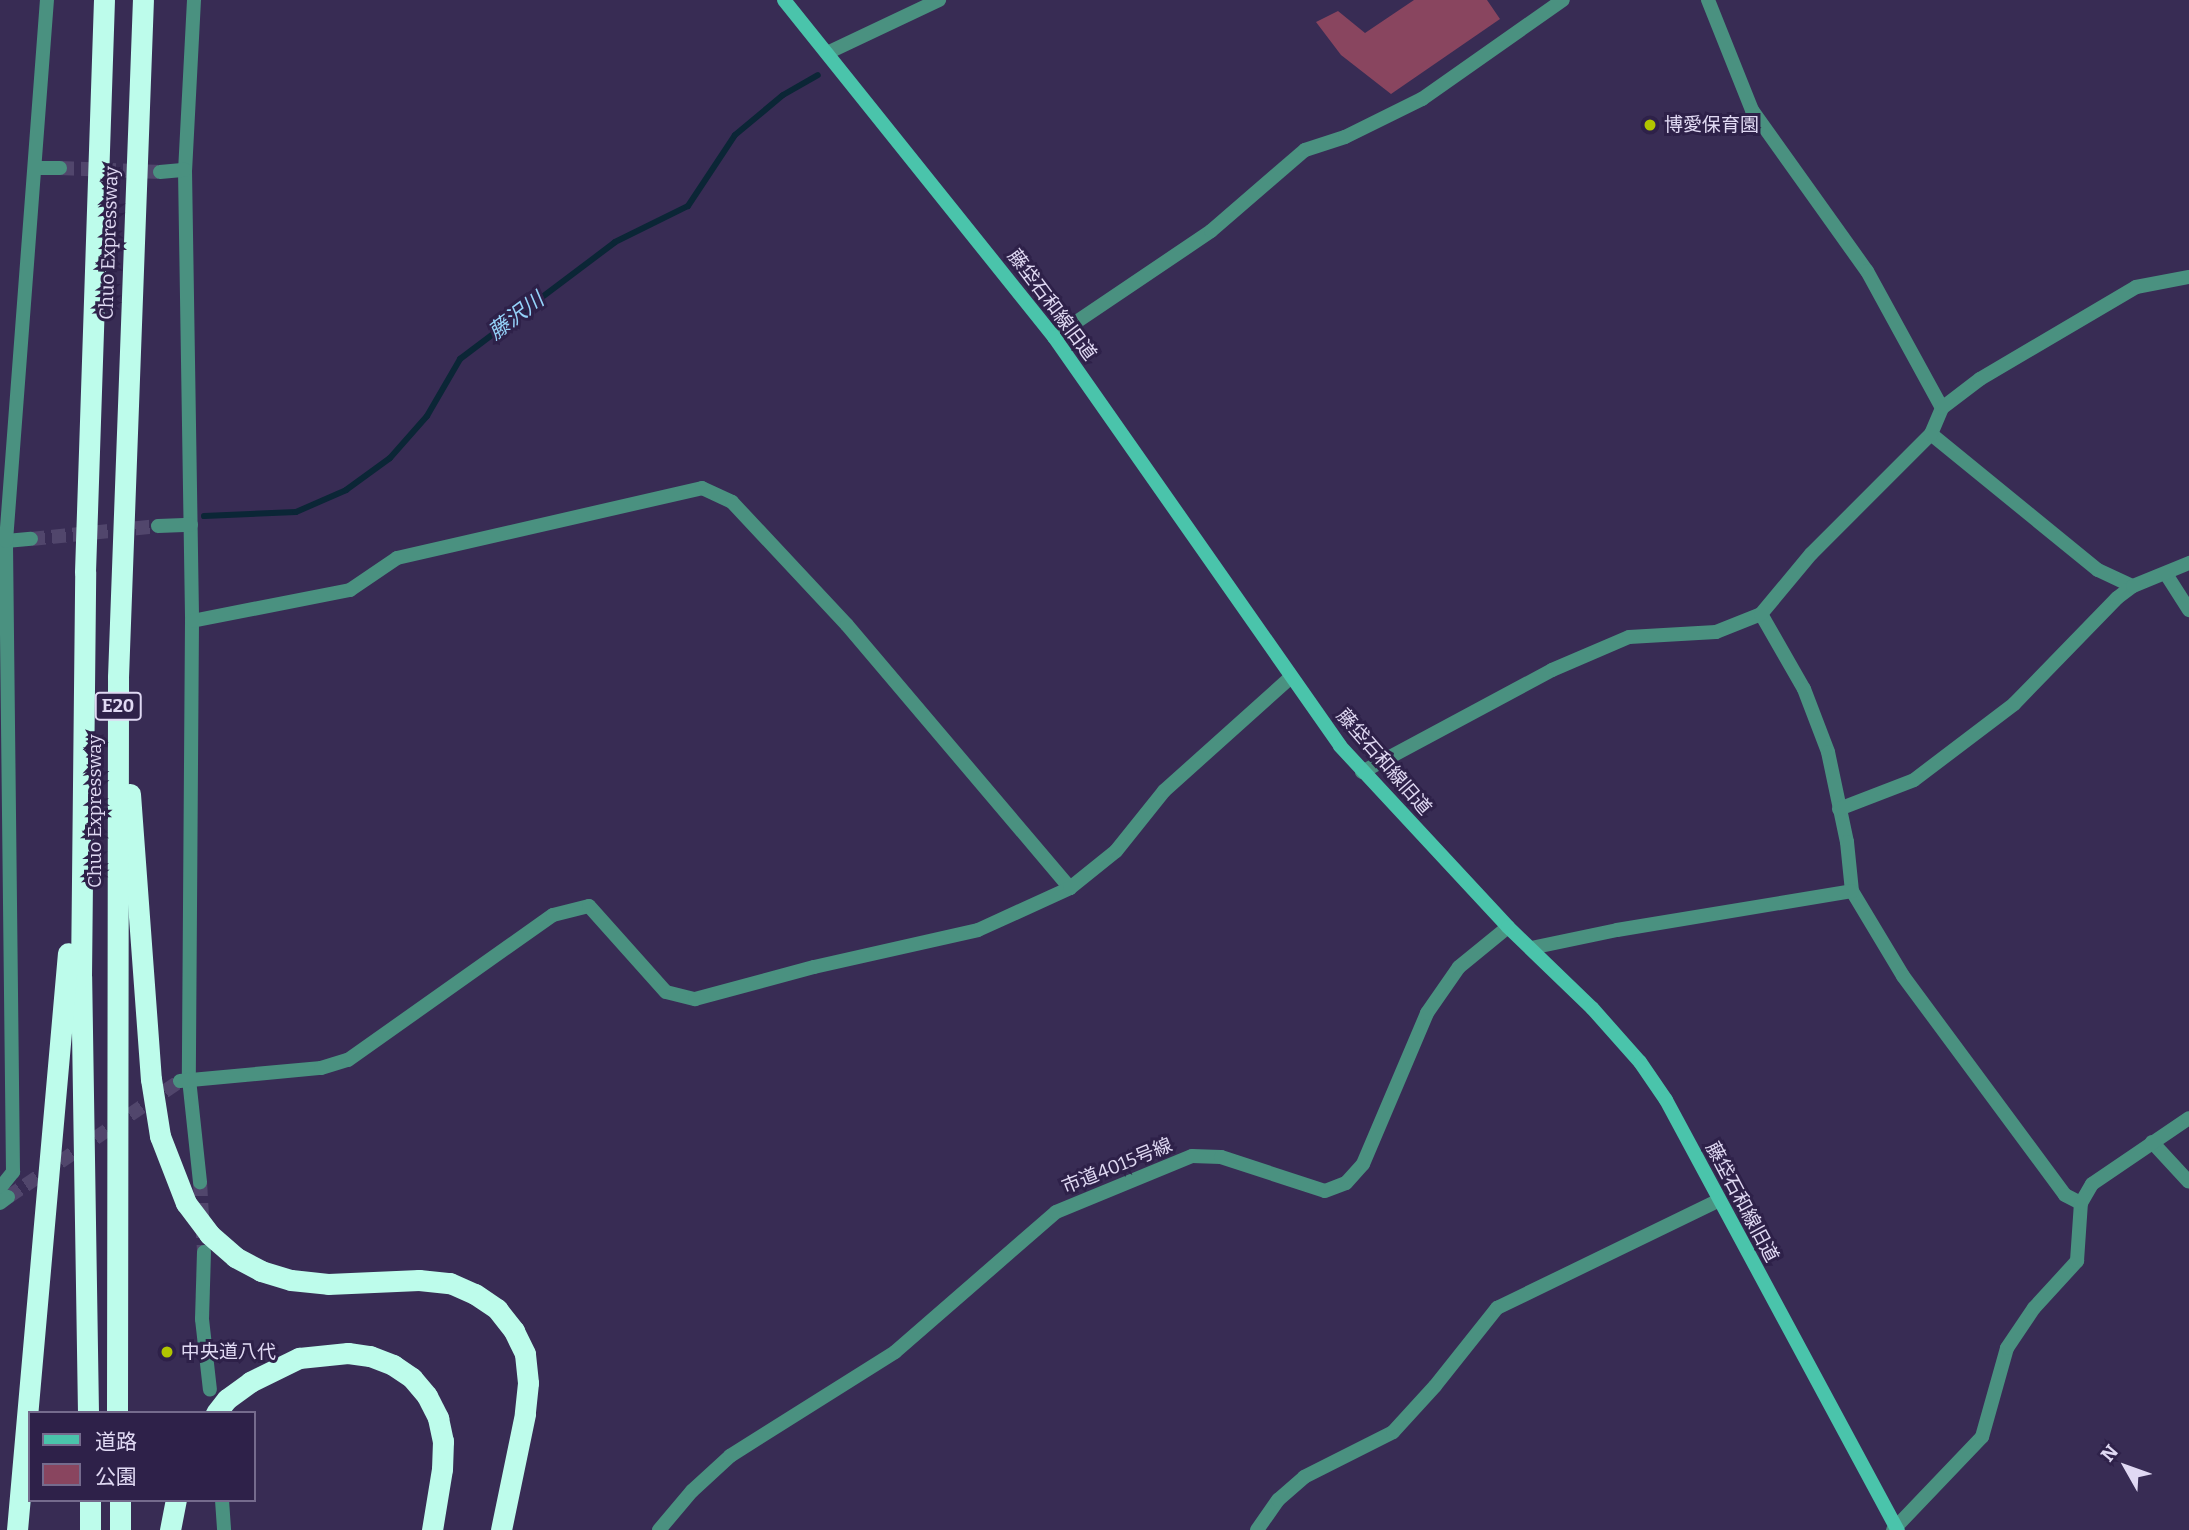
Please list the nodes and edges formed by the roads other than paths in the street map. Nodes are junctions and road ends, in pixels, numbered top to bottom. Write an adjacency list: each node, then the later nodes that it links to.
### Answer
1 (47, 0): 10 (street)
2 (104, 0): 23 (highway, Chuo Expressway / E20)
3 (142, 0): 29 (highway, Chuo Expressway / E20)
4 (194, 0): 12 (street)
5 (784, 0): 9 (street, 藤垈石和線旧道)
6 (939, 0): 9 (street)
7 (1563, 0): 15 (street)
8 (1708, 0): 16 (street)
9 (827, 53): 15 (street, 藤垈石和線旧道)
10 (36, 168): 11 (street); 21 (street)
11 (60, 168)
12 (185, 170): 13 (street); 18 (street)
13 (160, 172)
14 (2189, 277): 16 (street)
15 (1054, 337): 30 (street, 藤垈石和線旧道)
16 (1942, 408): 17 (street)
17 (1931, 434): 25 (street); 27 (street)
18 (191, 525): 19 (street); 28 (street)
19 (158, 526)
20 (31, 539): 21 (street)
21 (6, 541): 40 (street)
22 (2189, 563): 24 (street)
23 (85, 572): 48 (highway, Chuo Expressway / E20); 56 (highway)
24 (2166, 574): 25 (street); 26 (street)
25 (2133, 586): 32 (street)
26 (2189, 610)
27 (1761, 614): 31 (street); 32 (street)
28 (192, 621): 33 (street); 37 (street)
29 (118, 677): 49 (highway, Chuo Expressway / E20); 62 (highway)
30 (1292, 677): 31 (street, 藤垈石和線旧道); 33 (street)
31 (1362, 772): 35 (street, 藤垈石和線旧道)
32 (1839, 809): 34 (street)
33 (1070, 888): 37 (street)
34 (1852, 891): 36 (street); 45 (street)
35 (1508, 927): 36 (street, 藤垈石和線旧道); 63 (street, 市道4015号線)
36 (1531, 948): 44 (street, 藤垈石和線旧道)
37 (184, 1080): 41 (street)
38 (2189, 1118): 39 (street)
39 (2152, 1142): 42 (street); 45 (street)
40 (7, 1172): 43 (street)
41 (200, 1182)
42 (2189, 1182)
43 (3, 1196)
44 (1719, 1200): 55 (street, 藤垈石和線旧道); 64 (street)
45 (2081, 1203): 55 (street)
46 (204, 1252): 47 (street)
47 (210, 1390)
48 (88, 1411)
49 (117, 1411)
50 (218, 1411): 61 (highway)
51 (90, 1502): 57 (highway)
52 (120, 1502): 58 (highway)
53 (176, 1502): 59 (highway)
54 (222, 1502): 60 (street)
55 (1896, 1529)
56 (17, 1530)
57 (90, 1530)
58 (120, 1530)
59 (170, 1530)
60 (224, 1530)
61 (432, 1530)
62 (501, 1530)
63 (659, 1530)
64 (1257, 1530)

